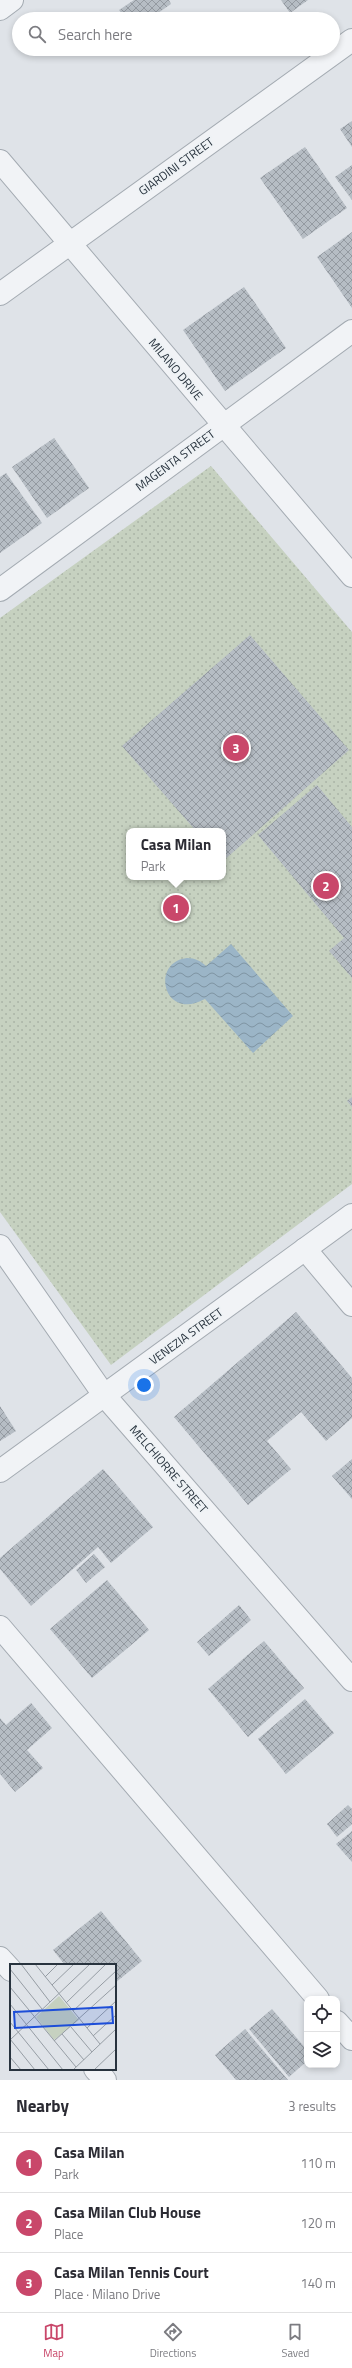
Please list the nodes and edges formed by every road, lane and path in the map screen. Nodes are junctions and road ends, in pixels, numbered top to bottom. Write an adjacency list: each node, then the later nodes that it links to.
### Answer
1 (12, 0): 2 (street)
2 (0, 9)
3 (352, 40): 4 (street, GIARDINI STREET)
4 (340, 49)
5 (330, 56): 7 (street, GIARDINI STREET)
6 (0, 161): 7 (street, MILANO DRIVE)
7 (69, 243): 8 (street, GIARDINI STREET); 10 (street, MILANO DRIVE)
8 (0, 294)
9 (352, 331): 10 (street, MAGENTA STREET)
10 (223, 424): 11 (street, MILANO DRIVE); 12 (street, MAGENTA STREET)
11 (352, 576)
12 (0, 590)
13 (352, 1215): 15 (street, VENEZIA STREET)
14 (0, 1246): 17 (street, MELCHIORRE STREET)
15 (305, 1249): 16 (street); 17 (street, VENEZIA STREET)
16 (352, 1305)
17 (104, 1395): 18 (street, VENEZIA STREET); 20 (street, MELCHIORRE STREET)
18 (0, 1471)
19 (0, 1627): 23 (street)
20 (352, 1680)
21 (0, 1958): 22 (street)
22 (10, 1969)
23 (315, 1996)
24 (340, 2025): 25 (street)
25 (352, 2039)
26 (96, 2070): 27 (street)
27 (105, 2080)

